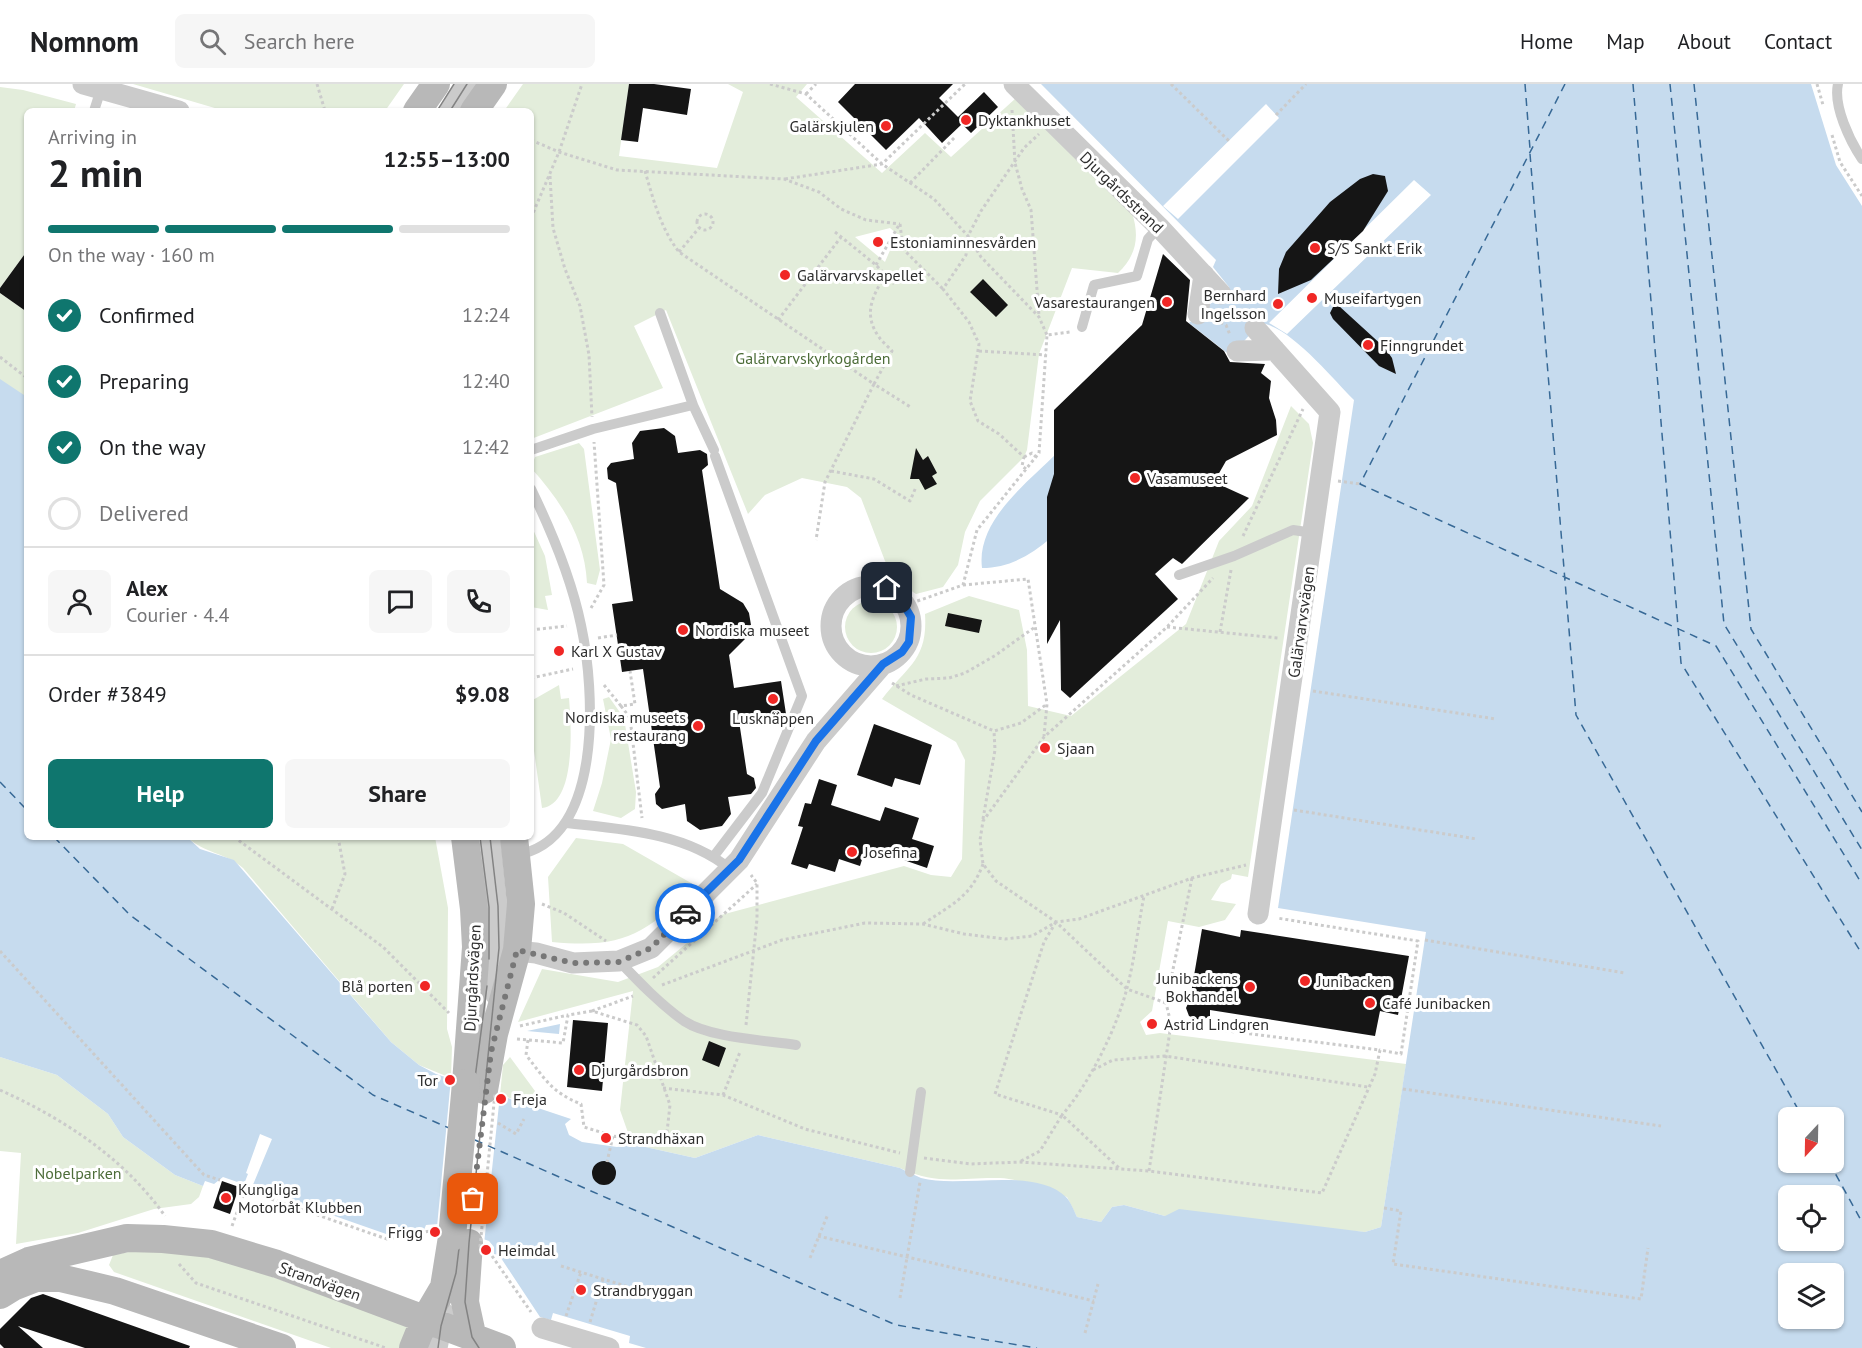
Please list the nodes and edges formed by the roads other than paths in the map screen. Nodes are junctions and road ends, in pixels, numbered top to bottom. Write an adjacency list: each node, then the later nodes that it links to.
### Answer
1 (436, 84): 10 (street)
2 (454, 84): 11 (street)
3 (467, 84): 12 (street)
4 (493, 84): 13 (street)
5 (1014, 84): 15 (street, Djurgårdsstrand)
6 (1839, 84): 14 (lane)
7 (92, 86): 8 (lane); 9 (street)
8 (94, 108)
9 (169, 108)
10 (419, 108)
11 (439, 108)
12 (452, 108)
13 (476, 108)
14 (1862, 159)
15 (1159, 227): 16 (street, Djurgårdsstrand); 20 (lane)
16 (1204, 275): 17 (street, Djurgårdsstrand); 19 (street)
17 (1221, 294)
18 (660, 313): 24 (lane)
19 (1198, 314)
20 (1082, 327)
21 (1256, 328): 22 (street, Galärvarvsvägen)
22 (1275, 350): 23 (street); 27 (street, Galärvarvsvägen)
23 (1237, 351)
24 (693, 405): 25 (lane); 37 (lane)
25 (534, 449)
26 (534, 495): 32 (lane)
27 (1313, 533): 28 (lane); 38 (street, Galärvarvsvägen)
28 (1179, 575)
29 (852, 661): 30 (street); 30 (street); 31 (street)
30 (879, 669): 31 (street)
31 (855, 695): 37 (street)
32 (566, 823): 36 (lane); 37 (lane)
33 (465, 840): 39 (street, Djurgårdsvägen)
34 (480, 840): 39 (street, Djurgårdsvägen)
35 (490, 840): 39 (street, Djurgårdsvägen)
36 (515, 846): 39 (street, Djurgårdsvägen)
37 (728, 862): 40 (street)
38 (1258, 915)
39 (496, 948): 40 (street); 42 (street, Djurgårdsvägen); 42 (street, Djurgårdsvägen)
40 (625, 959): 41 (lane)
41 (796, 1045)
42 (480, 1088): 46 (street)
43 (921, 1092): 44 (lane)
44 (910, 1172)
45 (109, 1241): 47 (street, Strandvägen); 48 (street); 51 (street, Strandvägen)
46 (463, 1242): 51 (street); 52 (street)
47 (0, 1274)
48 (115, 1291): 49 (street); 53 (street)
49 (0, 1295)
50 (542, 1328): 56 (street)
51 (434, 1332): 52 (street, Strandvägen); 54 (street)
52 (476, 1344): 55 (street, Strandvägen)
53 (282, 1348)
54 (413, 1348)
55 (502, 1348)
56 (609, 1348)

